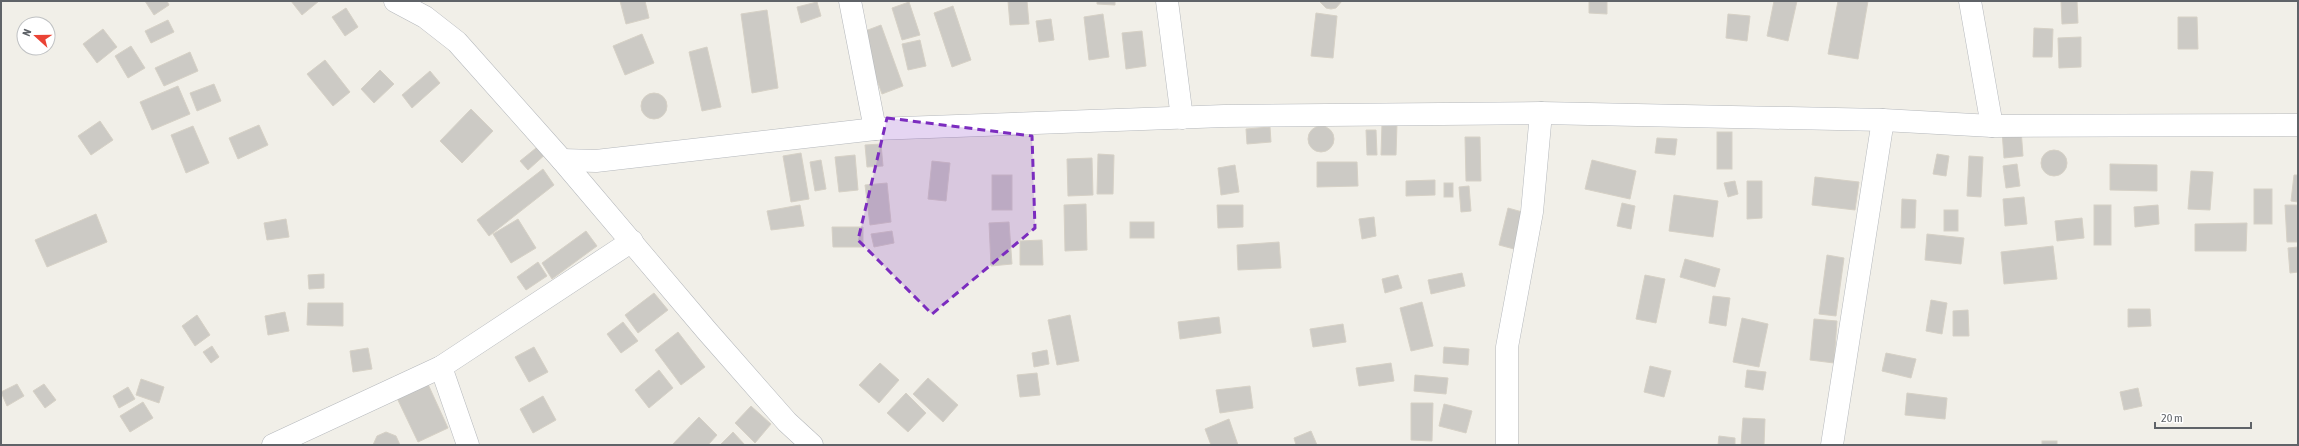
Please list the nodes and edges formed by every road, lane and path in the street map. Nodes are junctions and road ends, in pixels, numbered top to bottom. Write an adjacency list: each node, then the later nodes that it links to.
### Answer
1 (395, 1): 11 (street)
2 (850, 1): 10 (street)
3 (1167, 1): 6 (street)
4 (1970, 1): 9 (street)
5 (1541, 113): 6 (street); 7 (street); 17 (street)
6 (1182, 118): 10 (street)
7 (1883, 120): 9 (street); 18 (street)
8 (2298, 125): 9 (street)
9 (1992, 126)
10 (875, 129): 11 (street)
11 (562, 160): 12 (street)
12 (632, 241): 13 (street); 16 (street)
13 (441, 367): 14 (street); 15 (street)
14 (273, 445)
15 (468, 445)
16 (812, 445)
17 (1507, 445)
18 (1832, 445)

